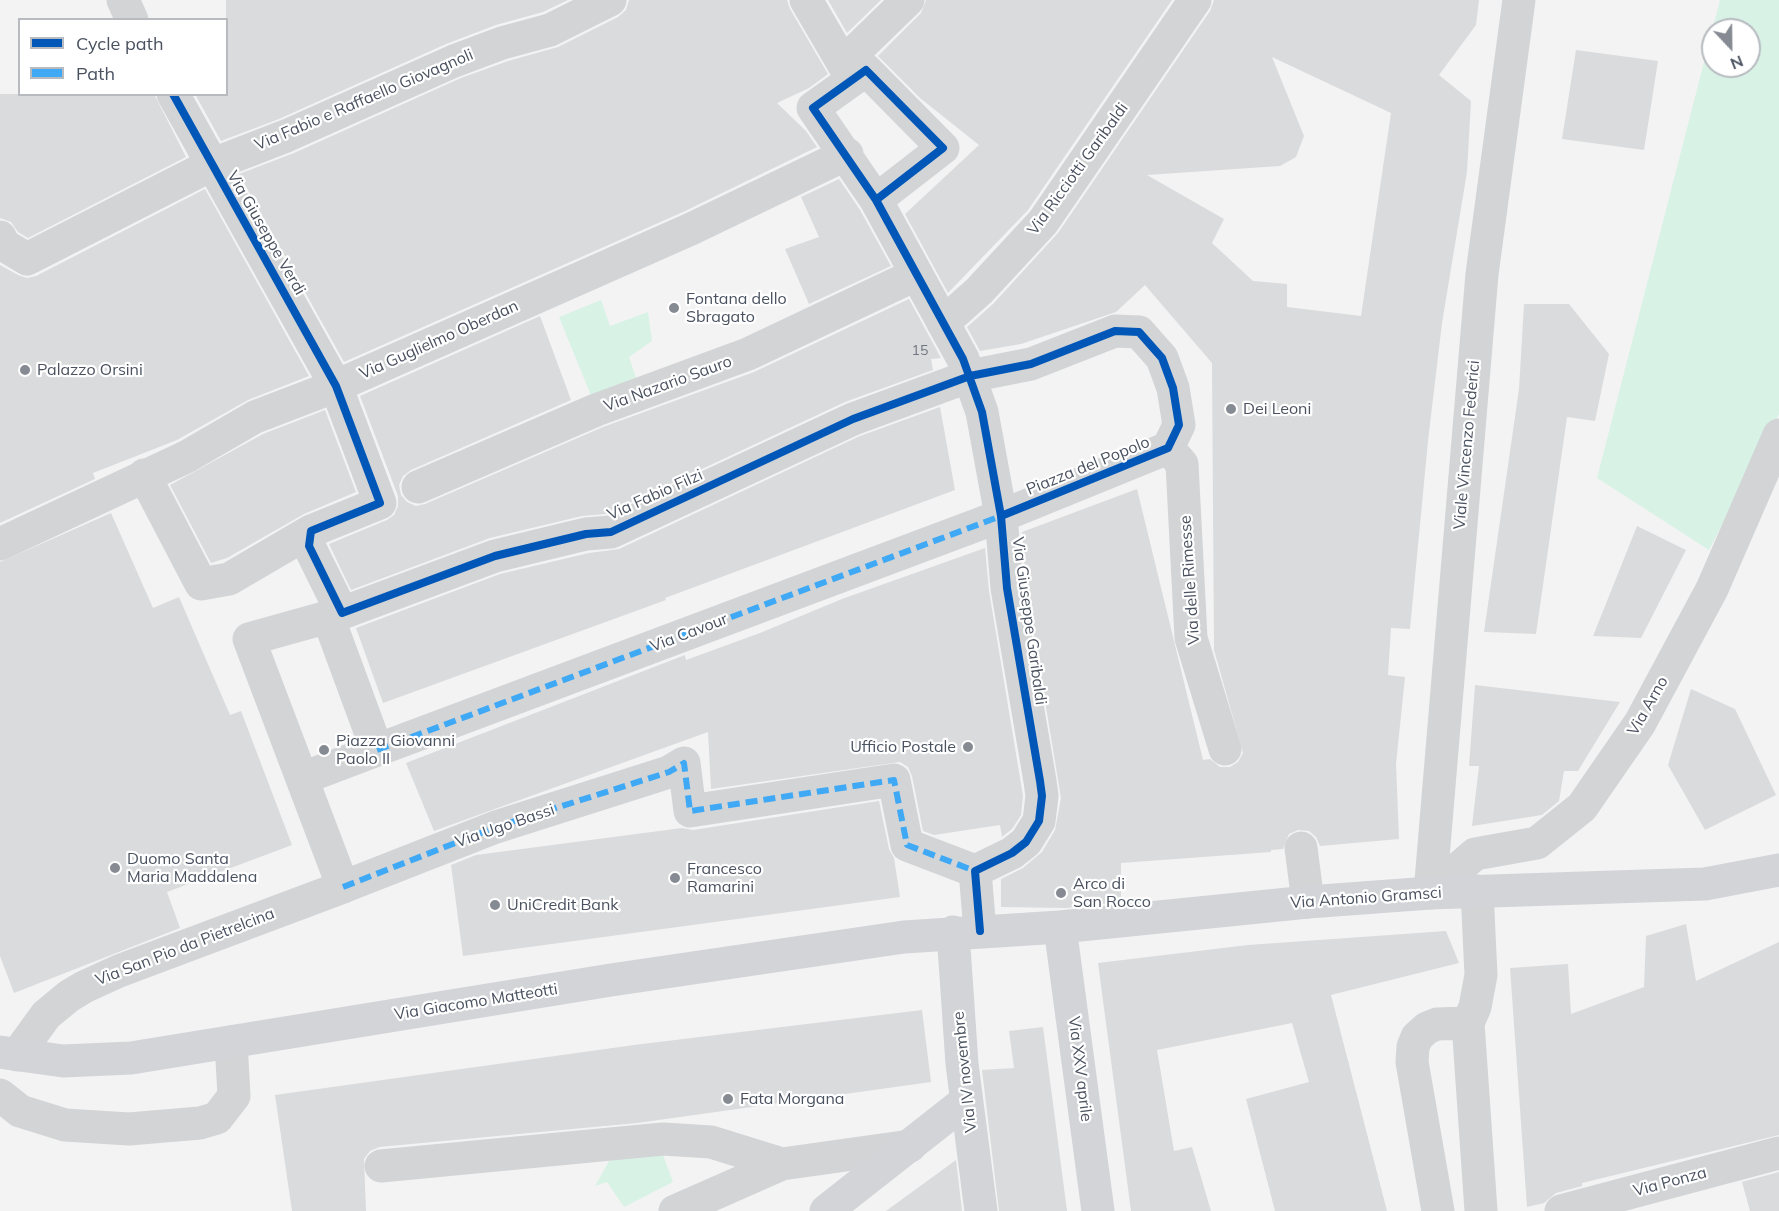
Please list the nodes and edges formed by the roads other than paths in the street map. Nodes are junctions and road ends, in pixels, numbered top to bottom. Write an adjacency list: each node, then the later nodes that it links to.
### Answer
1 (123, 0): 7 (street)
2 (610, 0): 11 (street, Via Fabio e Raffaello Giovagnoli)
3 (806, 0): 8 (street)
4 (908, 0): 8 (street)
5 (1195, 0): 15 (street, Via Ricciotti Garibaldi)
6 (1520, 0): 33 (street, Viale Vincenzo Federici)
7 (131, 18)
8 (847, 71): 10 (street, Via Giuseppe Garibaldi); 12 (street)
9 (174, 96): 11 (street, Via Giuseppe Verdi)
10 (847, 154): 12 (street, Via Giuseppe Garibaldi); 17 (street, Via Guglielmo Oberdan)
11 (211, 165): 13 (street, Via Fabio e Raffaello Giovagnoli); 17 (street, Via Giuseppe Verdi)
12 (876, 200): 14 (street, Via Giuseppe Garibaldi)
13 (0, 237)
14 (915, 275): 15 (street, Via Giuseppe Garibaldi); 21 (street, Via Nazario Sauro)
15 (943, 323): 16 (street, Via Giuseppe Garibaldi)
16 (970, 376): 19 (street, Piazza del Popolo); 22 (street, Via Giuseppe Garibaldi); 23 (street, Via Fabio Filzi)
17 (336, 386): 20 (street, Via Guglielmo Oberdan); 23 (street, Via Giuseppe Verdi)
18 (1779, 435): 33 (street, Via Arno)
19 (1168, 448): 22 (street, Piazza del Popolo); 25 (street, Via delle Rimesse)
20 (144, 475): 23 (street); 24 (street, Via Guglielmo Oberdan)
21 (418, 487)
22 (1001, 516): 26 (street, Via Cavour); 30 (street, Via Giuseppe Garibaldi)
23 (311, 531)
24 (0, 544)
25 (1225, 749)
26 (377, 750): 27 (street); 27 (street)
27 (303, 778): 31 (street)
28 (1301, 848): 34 (street)
29 (1779, 870): 32 (main road, Via Antonio Gramsci)
30 (975, 871): 31 (street, Via Ugo Bassi); 36 (street)
31 (343, 886): 39 (street, Via San Pio da Pietrelcina)
32 (1477, 891): 33 (main road, Via Antonio Gramsci); 37 (street)
33 (1430, 892): 34 (main road, Via Antonio Gramsci)
34 (1308, 902): 35 (main road, Via Antonio Gramsci)
35 (1059, 927): 36 (main road, Via Antonio Gramsci); 49 (main road, Via XXV aprile)
36 (967, 932): 38 (main road, Via Giacomo Matteotti); 41 (main road, Via IV novembre)
37 (1468, 1023): 50 (street); 51 (street)
38 (231, 1042): 39 (main road, Via Giacomo Matteotti); 40 (street)
39 (8, 1054)
40 (0, 1095)
41 (966, 1101): 42 (main road); 48 (main road, Via IV novembre)
42 (910, 1146): 44 (street); 47 (main road)
43 (1779, 1153): 52 (street, Via Ponza)
44 (782, 1164): 45 (street); 46 (street)
45 (381, 1166)
46 (675, 1211)
47 (826, 1211)
48 (981, 1211)
49 (1098, 1211)
50 (1438, 1211)
51 (1481, 1211)
52 (1561, 1211)

